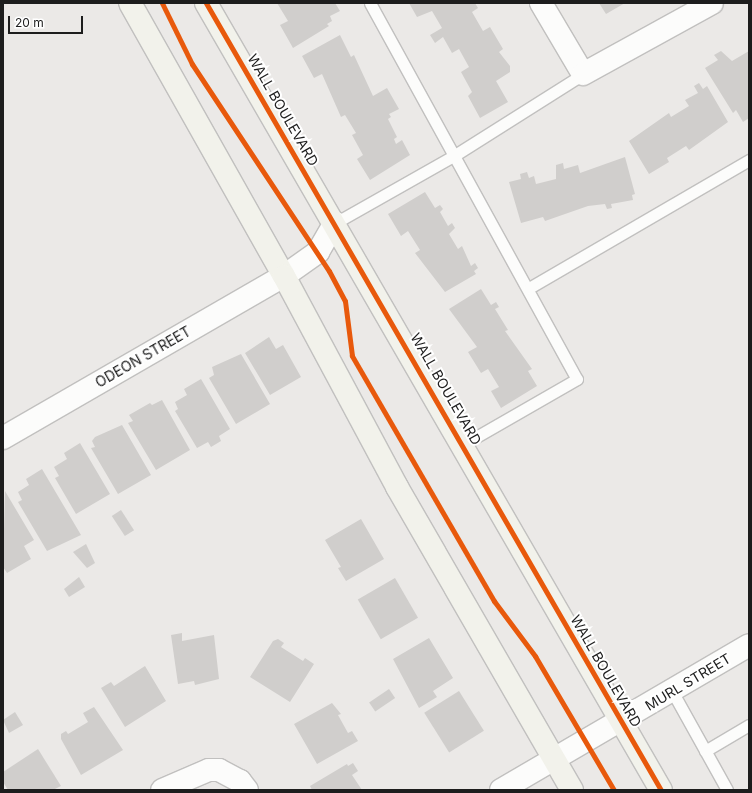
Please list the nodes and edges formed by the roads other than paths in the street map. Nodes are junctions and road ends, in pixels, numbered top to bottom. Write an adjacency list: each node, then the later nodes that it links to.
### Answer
1 (130, 3): 10 (street)
2 (206, 3): 9 (street, WALL BOULEVARD)
3 (370, 3): 7 (lane)
4 (541, 3): 6 (street)
5 (705, 5): 6 (street)
6 (583, 74): 7 (lane)
7 (455, 156): 9 (lane); 11 (lane)
8 (749, 160): 11 (lane)
9 (335, 223): 10 (street, ODEON STREET); 13 (street, WALL BOULEVARD)
10 (284, 276): 12 (street, ODEON STREET); 19 (street)
11 (529, 288): 13 (lane)
12 (3, 438)
13 (464, 444): 16 (street, WALL BOULEVARD)
14 (749, 645): 15 (street, MURL STREET)
15 (672, 691): 16 (street, MURL STREET); 18 (lane)
16 (620, 722): 19 (street, MURL STREET); 24 (street, WALL BOULEVARD)
17 (749, 725): 18 (lane)
18 (705, 751): 25 (lane)
19 (554, 759): 22 (street, MURL STREET); 23 (street)
20 (162, 790): 21 (street)
21 (247, 790)
22 (501, 790)
23 (572, 790)
24 (661, 790)
25 (727, 790)

